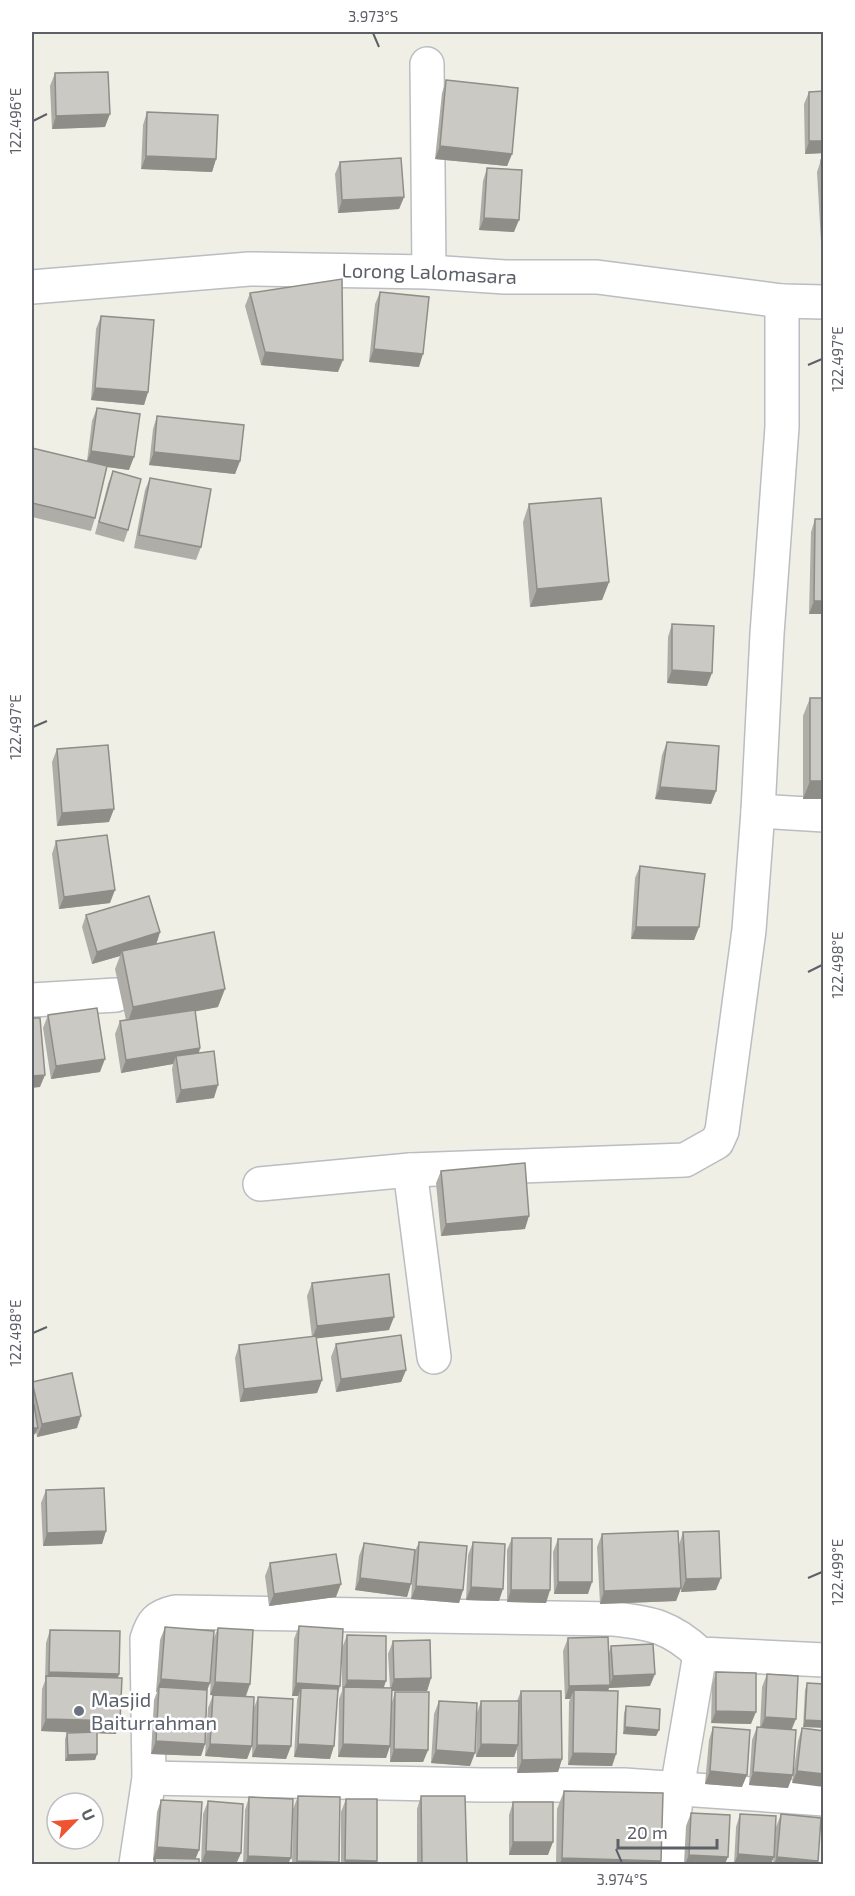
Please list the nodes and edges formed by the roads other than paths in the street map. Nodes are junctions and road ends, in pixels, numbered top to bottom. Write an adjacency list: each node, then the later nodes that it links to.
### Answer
1 (427, 64): 2 (street)
2 (429, 272): 3 (street, Lorong Lalomasara); 4 (street, Lorong Lalomasara)
3 (32, 286)
4 (782, 301): 5 (street, Lorong Lalomasara); 6 (street)
5 (824, 302)
6 (758, 811): 7 (street); 10 (street)
7 (824, 815)
8 (116, 995): 9 (street)
9 (32, 1000)
10 (410, 1170): 11 (street); 12 (street)
11 (260, 1184)
12 (434, 1357)
13 (700, 1654): 14 (street); 15 (street); 16 (street)
14 (824, 1660)
15 (149, 1778): 16 (street); 18 (street)
16 (678, 1790): 17 (street); 19 (street)
17 (824, 1799)
18 (136, 1864)
19 (669, 1864)

